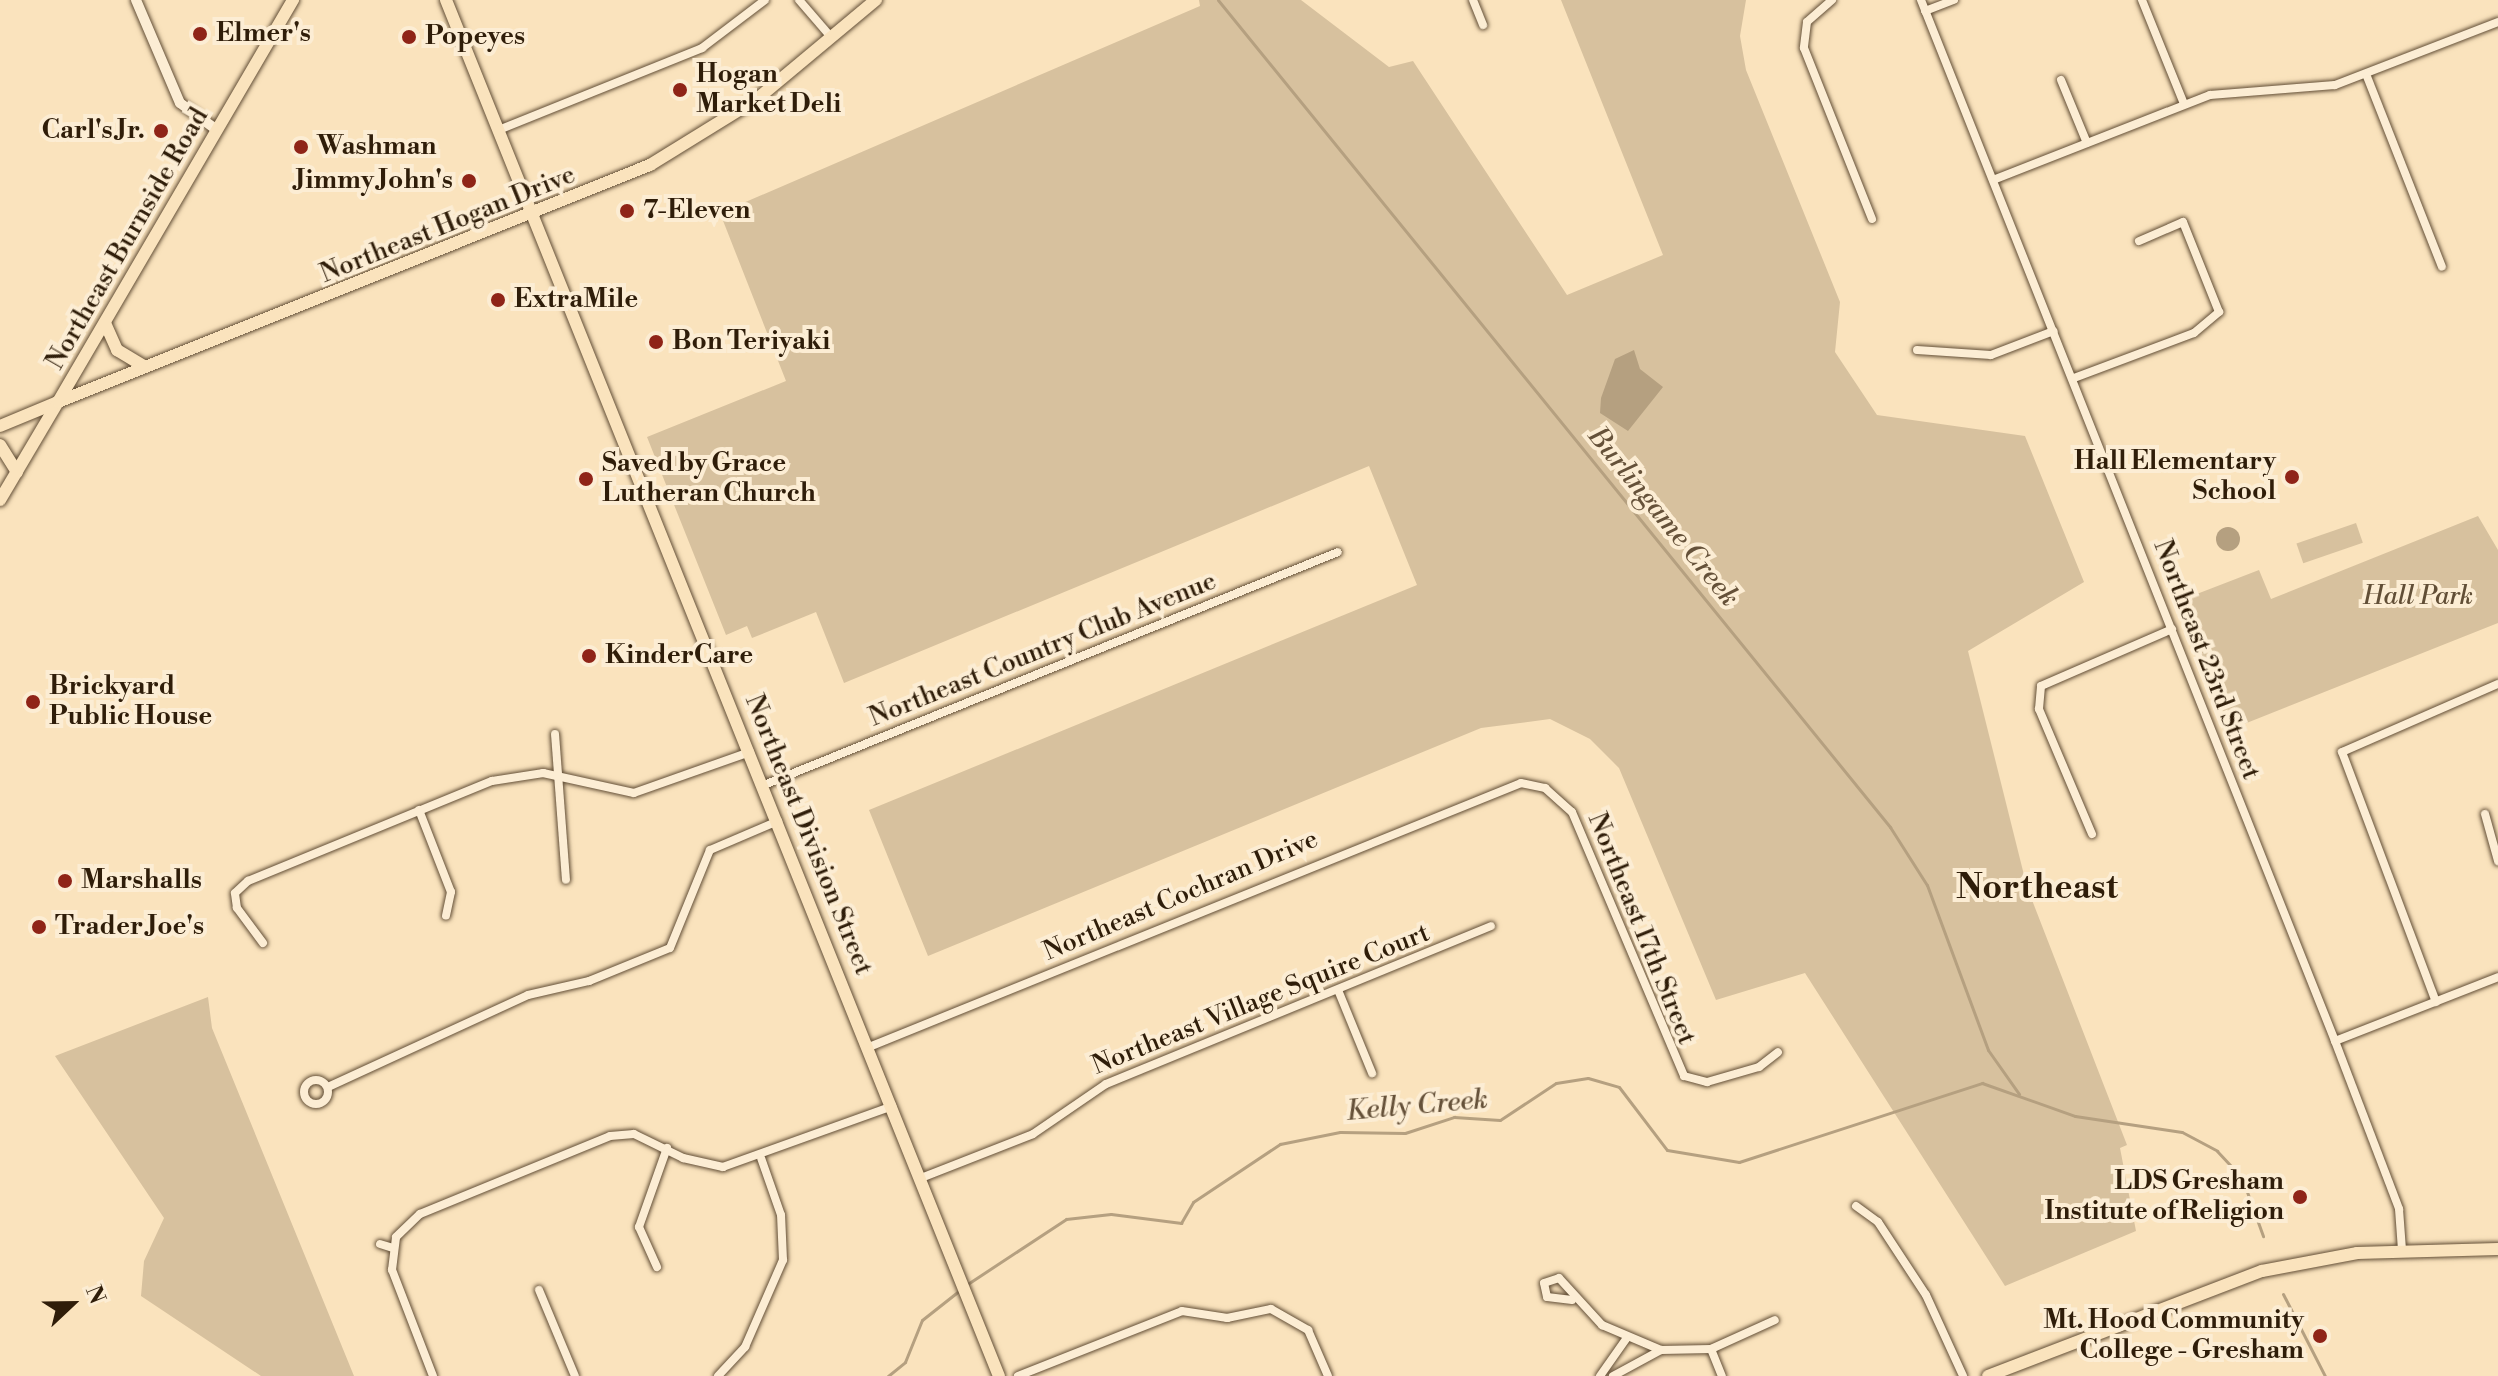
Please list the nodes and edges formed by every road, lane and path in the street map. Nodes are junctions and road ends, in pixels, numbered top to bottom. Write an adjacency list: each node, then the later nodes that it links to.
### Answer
1 (136, 0): 20 (street)
2 (293, 0): 20 (main road, Northeast Burnside Road)
3 (446, 0): 19 (main road, Northeast Division Street)
4 (765, 0): 19 (street)
5 (799, 0): 15 (street)
6 (876, 0): 15 (main road, Northeast Hogan Drive)
7 (1473, 0): 14 (street)
8 (1832, 0): 24 (street)
9 (1921, 0): 12 (street, Northeast 23rd Street)
10 (1954, 0): 12 (street)
11 (2142, 0): 18 (street)
12 (1925, 11): 22 (street, Northeast 23rd Street)
13 (2498, 22): 16 (street)
14 (1483, 25)
15 (831, 37): 23 (main road, Northeast Hogan Drive)
16 (2366, 74): 18 (street); 26 (street)
17 (2061, 80): 21 (street)
18 (2184, 104): 21 (street)
19 (501, 129): 23 (main road, Northeast Division Street)
20 (217, 130): 27 (main road, Northeast Burnside Road)
21 (2087, 143): 22 (street)
22 (1993, 180): 28 (street, Northeast 23rd Street)
23 (536, 213): 30 (main road, Northeast Hogan Drive); 41 (main road, Northeast Division Street)
24 (1872, 219)
25 (2139, 241): 31 (street)
26 (2442, 267)
27 (105, 323): 30 (main road); 32 (main road, Northeast Burnside Road)
28 (2054, 331): 29 (street); 31 (street, Northeast 23rd Street)
29 (1917, 350)
30 (145, 367): 32 (main road, Northeast Hogan Drive)
31 (2074, 378): 38 (street, Northeast 23rd Street)
32 (58, 402): 33 (main road, Northeast Hogan Drive); 35 (main road, Northeast Burnside Road)
33 (0, 426)
34 (0, 445): 35 (main road)
35 (17, 472): 36 (main road, Northeast Burnside Road)
36 (0, 500)
37 (1338, 552): 44 (street, Northeast Country Club Avenue)
38 (2172, 629): 48 (street); 57 (street, Northeast 23rd Street)
39 (2498, 684): 56 (street)
40 (555, 734): 42 (street)
41 (751, 752): 42 (street); 44 (main road, Northeast Division Street)
42 (562, 777): 45 (street); 50 (street)
43 (1509, 784): 58 (street, Northeast Cochran Drive); 59 (street, Northeast 17th Street)
44 (764, 785): 47 (main road, Northeast Division Street)
45 (419, 810): 51 (street); 53 (street)
46 (2485, 814): 49 (street)
47 (778, 821): 58 (main road, Northeast Division Street); 61 (street)
48 (2092, 834)
49 (2498, 861)
50 (566, 880)
51 (446, 915)
52 (1491, 926): 55 (street, Northeast Village Squire Court)
53 (263, 943)
54 (2498, 977): 56 (street)
55 (1338, 990): 60 (street); 65 (street, Northeast Village Squire Court)
56 (2436, 1002): 57 (street)
57 (2335, 1041): 70 (street, Northeast 23rd Street)
58 (869, 1047): 62 (main road, Northeast Division Street)
59 (1778, 1052)
60 (1372, 1073)
61 (328, 1087)
62 (892, 1106): 64 (street); 65 (main road, Northeast Division Street)
63 (667, 1148): 64 (street); 68 (street); 71 (street)
64 (761, 1158): 80 (street)
65 (921, 1178): 81 (main road, Northeast Division Street)
66 (1856, 1206): 87 (street)
67 (380, 1244): 68 (street)
68 (393, 1248): 78 (street)
69 (2498, 1249): 70 (main road)
70 (2402, 1250): 88 (main road)
71 (657, 1267)
72 (539, 1290): 79 (street)
73 (1572, 1300): 75 (street)
74 (1775, 1320): 76 (street)
75 (1626, 1339): 77 (street); 84 (street)
76 (1711, 1349): 77 (street); 86 (street)
77 (1661, 1350): 85 (street)
78 (433, 1376)
79 (575, 1376)
80 (718, 1376)
81 (999, 1376)
82 (1018, 1376): 83 (street)
83 (1328, 1376)
84 (1600, 1376)
85 (1613, 1376)
86 (1722, 1376)
87 (1963, 1376)
88 (1988, 1376)

